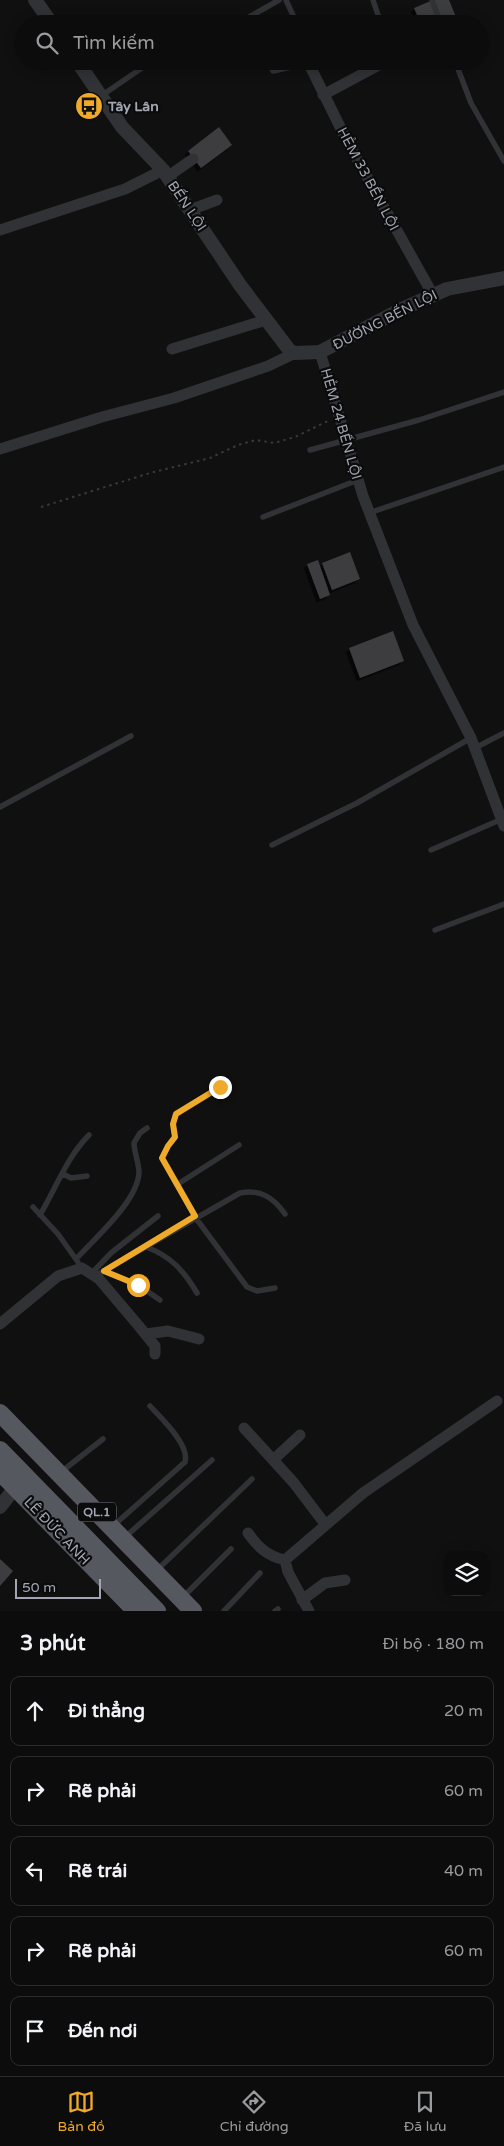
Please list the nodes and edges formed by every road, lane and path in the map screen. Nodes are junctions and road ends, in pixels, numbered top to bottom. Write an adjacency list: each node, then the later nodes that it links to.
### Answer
1 (35, 0): 6 (street)
2 (279, 0): 7 (lane)
3 (286, 0): 8 (lane)
4 (373, 0): 9 (lane)
5 (432, 0): 10 (lane)
6 (46, 15)
7 (253, 15)
8 (293, 15)
9 (378, 15)
10 (438, 15)
11 (83, 70): 17 (street, BẾN LỘI)
12 (139, 70): 17 (lane)
13 (311, 70): 16 (street, HẺM 33 BẾN LỘI)
14 (370, 70): 16 (street)
15 (458, 70): 19 (lane)
16 (323, 95): 25 (street, HẺM 33 BẾN LỘI)
17 (101, 96): 20 (street, BẾN LỘI)
18 (193, 159): 20 (street)
19 (504, 161)
20 (165, 174): 22 (street, BẾN LỘI); 23 (street)
21 (217, 200): 22 (street)
22 (190, 210): 26 (street, BẾN LỘI)
23 (0, 230)
24 (504, 278): 25 (street, ĐƯỜNG BẾN LỘI)
25 (432, 295): 28 (street, ĐƯỜNG BẾN LỘI)
26 (266, 320): 27 (street); 29 (street, BẾN LỘI)
27 (172, 348)
28 (320, 352): 29 (street, ĐƯỜNG BẾN LỘI); 31 (street, HẺM 24 BẾN LỘI)
29 (295, 353): 33 (street)
30 (504, 392): 32 (lane)
31 (339, 416): 32 (street, HẺM 24 BẾN LỘI); 37 (path)
32 (346, 440): 34 (lane); 36 (street, HẺM 24 BẾN LỘI)
33 (0, 449)
34 (310, 450)
35 (504, 467): 38 (lane)
36 (358, 480): 38 (street, HẺM 24 BẾN LỘI); 39 (lane)
37 (41, 507)
38 (369, 513): 42 (street, HẺM 24 BẾN LỘI)
39 (263, 517)
40 (504, 733): 42 (lane)
41 (131, 736): 43 (lane)
42 (473, 743): 44 (street, HẺM 24 BẾN LỘI); 45 (lane)
43 (0, 807)
44 (503, 822): 46 (lane)
45 (272, 845)
46 (432, 850)
47 (504, 904): 48 (lane)
48 (436, 930)
49 (220, 1087): 55 (lane)
50 (147, 1128): 62 (lane)
51 (89, 1135): 53 (lane)
52 (239, 1145): 55 (lane)
53 (63, 1174): 54 (lane); 58 (lane)
54 (87, 1176)
55 (178, 1184): 60 (lane)
56 (33, 1206): 58 (lane)
57 (285, 1214): 60 (lane)
58 (40, 1215): 62 (lane)
59 (158, 1216): 62 (lane)
60 (195, 1216): 61 (lane); 63 (lane)
61 (146, 1247): 62 (lane); 64 (lane)
62 (90, 1270): 65 (lane); 66 (street); 67 (street)
63 (275, 1288)
64 (197, 1293)
65 (160, 1300)
66 (0, 1324)
67 (146, 1334): 68 (street); 69 (street)
68 (199, 1339)
69 (155, 1354)
70 (497, 1401): 85 (street)
71 (150, 1406): 86 (lane)
72 (0, 1412): 81 (highway, QL.1)
73 (0, 1428): 94 (highway, QL.1)
74 (244, 1428): 79 (street)
75 (300, 1435): 79 (street)
76 (103, 1439): 81 (lane)
77 (0, 1450): 83 (highway, LÊ ĐỨC ANH / QL.1)
78 (212, 1460): 86 (lane)
79 (273, 1460): 85 (street)
80 (0, 1472): 83 (highway, LÊ ĐỨC ANH / QL.1)
81 (60, 1473): 86 (highway, QL.1)
82 (252, 1479): 90 (lane)
83 (20, 1481): 84 (street); 95 (highway, LÊ ĐỨC ANH / QL.1); 96 (highway, LÊ ĐỨC ANH / QL.1)
84 (0, 1507)
85 (325, 1524): 89 (street)
86 (117, 1533): 90 (highway, QL.1)
87 (248, 1533): 89 (street)
88 (231, 1549): 94 (lane)
89 (285, 1560): 93 (street)
90 (155, 1572): 94 (highway, QL.1)
91 (260, 1573): 97 (lane)
92 (345, 1580): 93 (street)
93 (302, 1600): 98 (street)
94 (184, 1607)
95 (136, 1611)
96 (157, 1611)
97 (224, 1611)
98 (309, 1611)

